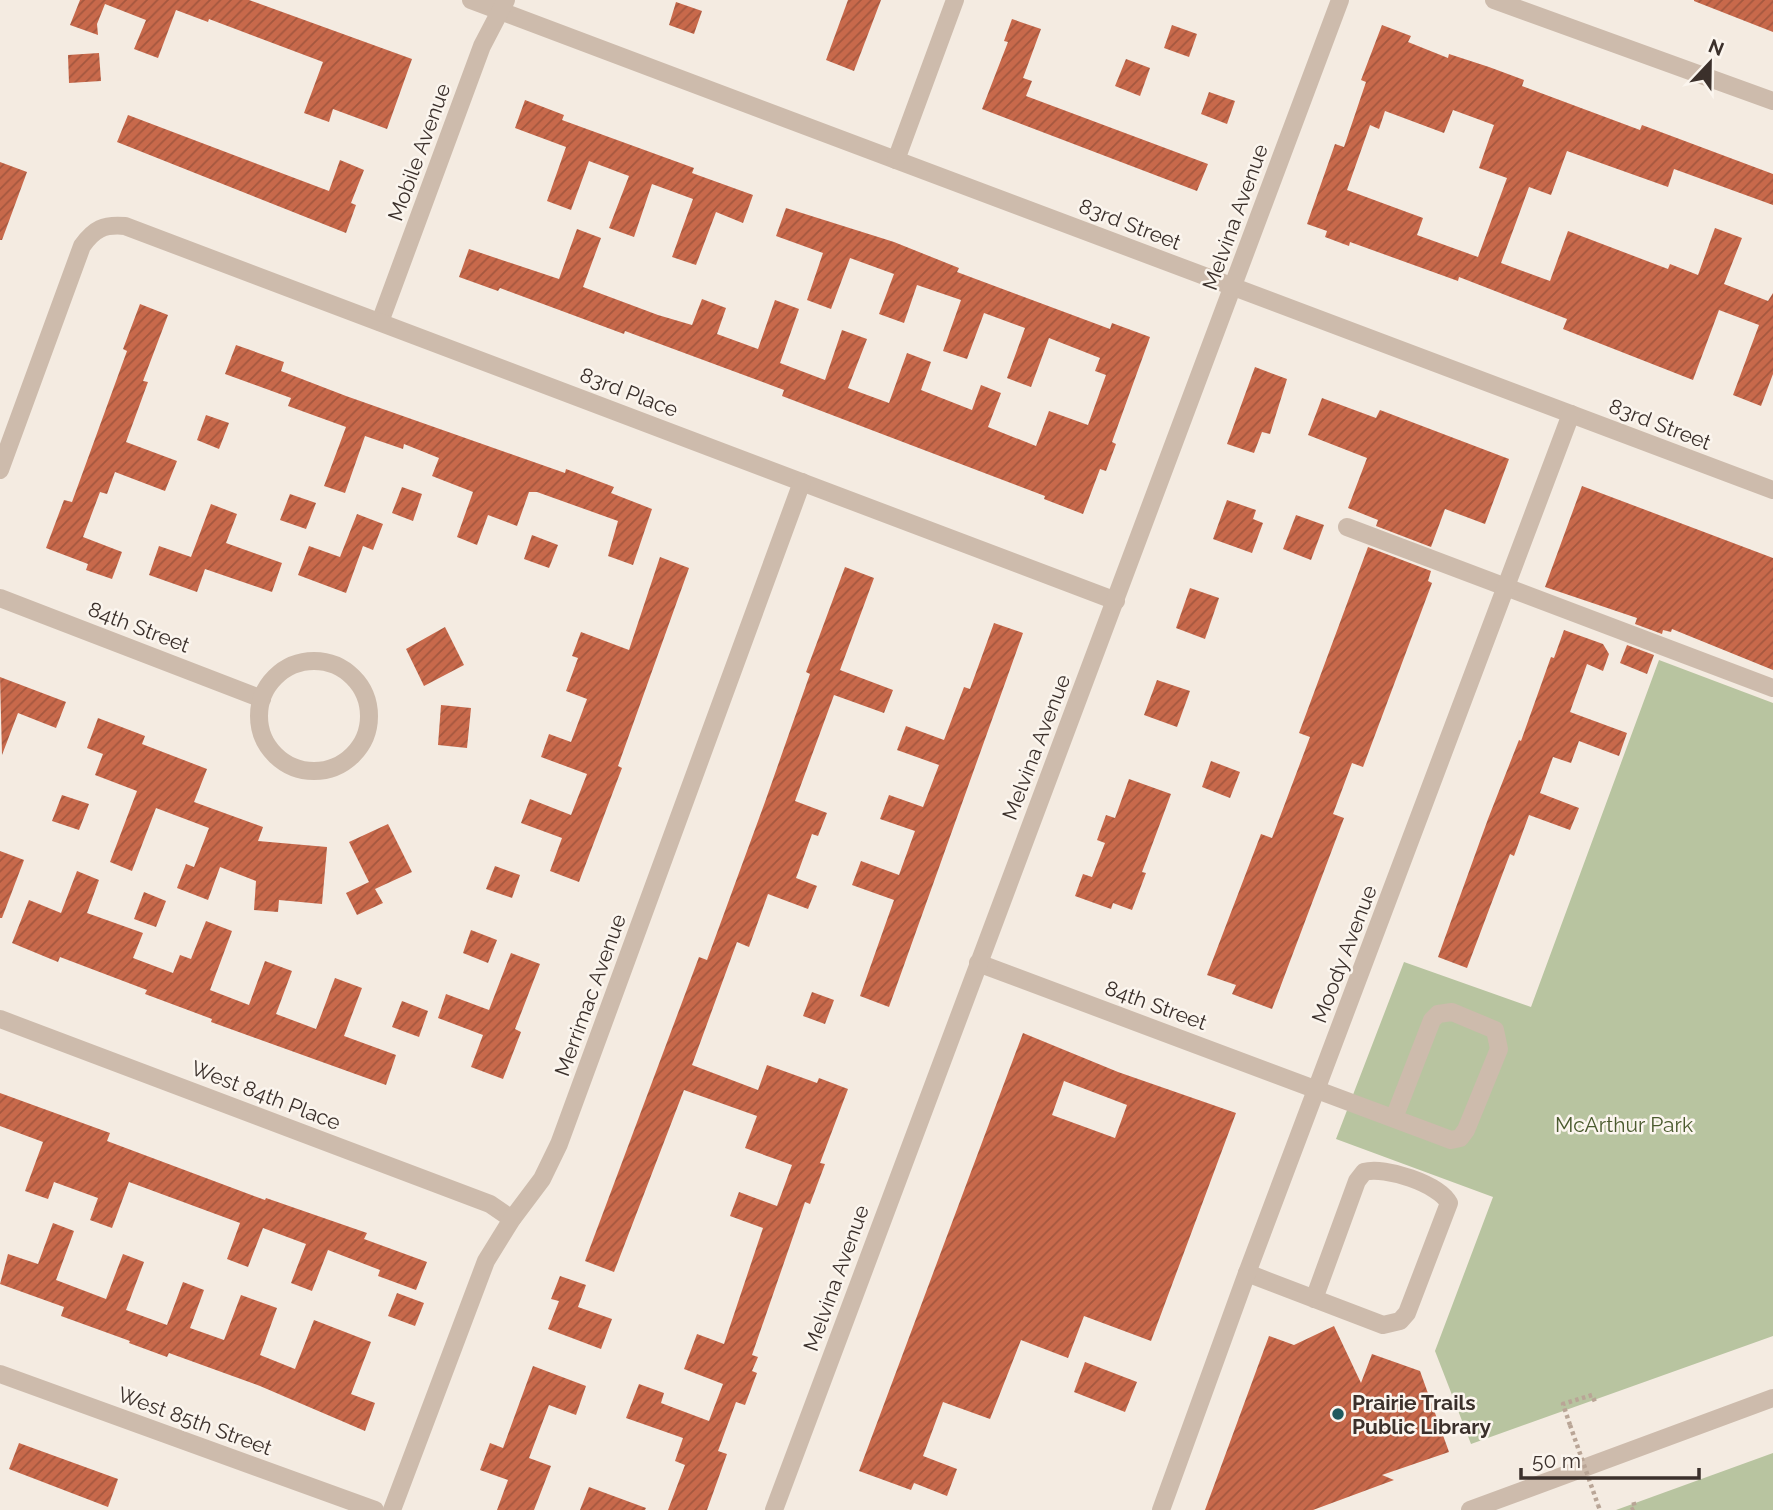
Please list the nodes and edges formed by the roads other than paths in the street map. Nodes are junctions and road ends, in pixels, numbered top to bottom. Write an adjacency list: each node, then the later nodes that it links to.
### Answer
1 (471, 0): 5 (street, 83rd Street)
2 (955, 0): 7 (street)
3 (1340, 0): 8 (street, Melvina Avenue)
4 (1494, 0): 6 (street)
5 (503, 6): 7 (street, 83rd Street); 9 (street, Mobile Avenue)
6 (1773, 101)
7 (896, 160): 8 (street, 83rd Street)
8 (1233, 288): 10 (street, 83rd Street); 17 (street, Melvina Avenue)
9 (380, 322): 11 (street, 83rd Place); 12 (street, 83rd Place)
10 (1571, 414): 13 (street, 83rd Street); 15 (street, Moody Avenue)
11 (0, 470)
12 (802, 482): 17 (street, 83rd Place); 24 (street, Merrimac Avenue)
13 (1773, 490)
14 (1347, 527): 15 (street)
15 (1507, 587): 18 (street); 22 (street, Moody Avenue)
16 (0, 598): 19 (street, 84th Street)
17 (1116, 601): 20 (street, Melvina Avenue)
18 (1773, 688)
19 (261, 699): 19 (street)
20 (978, 963): 22 (street, 84th Street); 31 (street, Melvina Avenue)
21 (0, 1018): 24 (street, West 84th Place)
22 (1318, 1089): 23 (street, 84th Street); 25 (street, Moody Avenue)
23 (1394, 1118): 23 (street, 84th Street)
24 (512, 1219): 30 (street, Merrimac Avenue)
25 (1247, 1273): 26 (street); 32 (street, Moody Avenue)
26 (1314, 1299): 26 (street)
27 (0, 1374): 29 (street, West 85th Street)
28 (1773, 1398): 33 (street)
29 (375, 1510)
30 (392, 1510)
31 (774, 1510)
32 (1161, 1510)
33 (1470, 1510)

